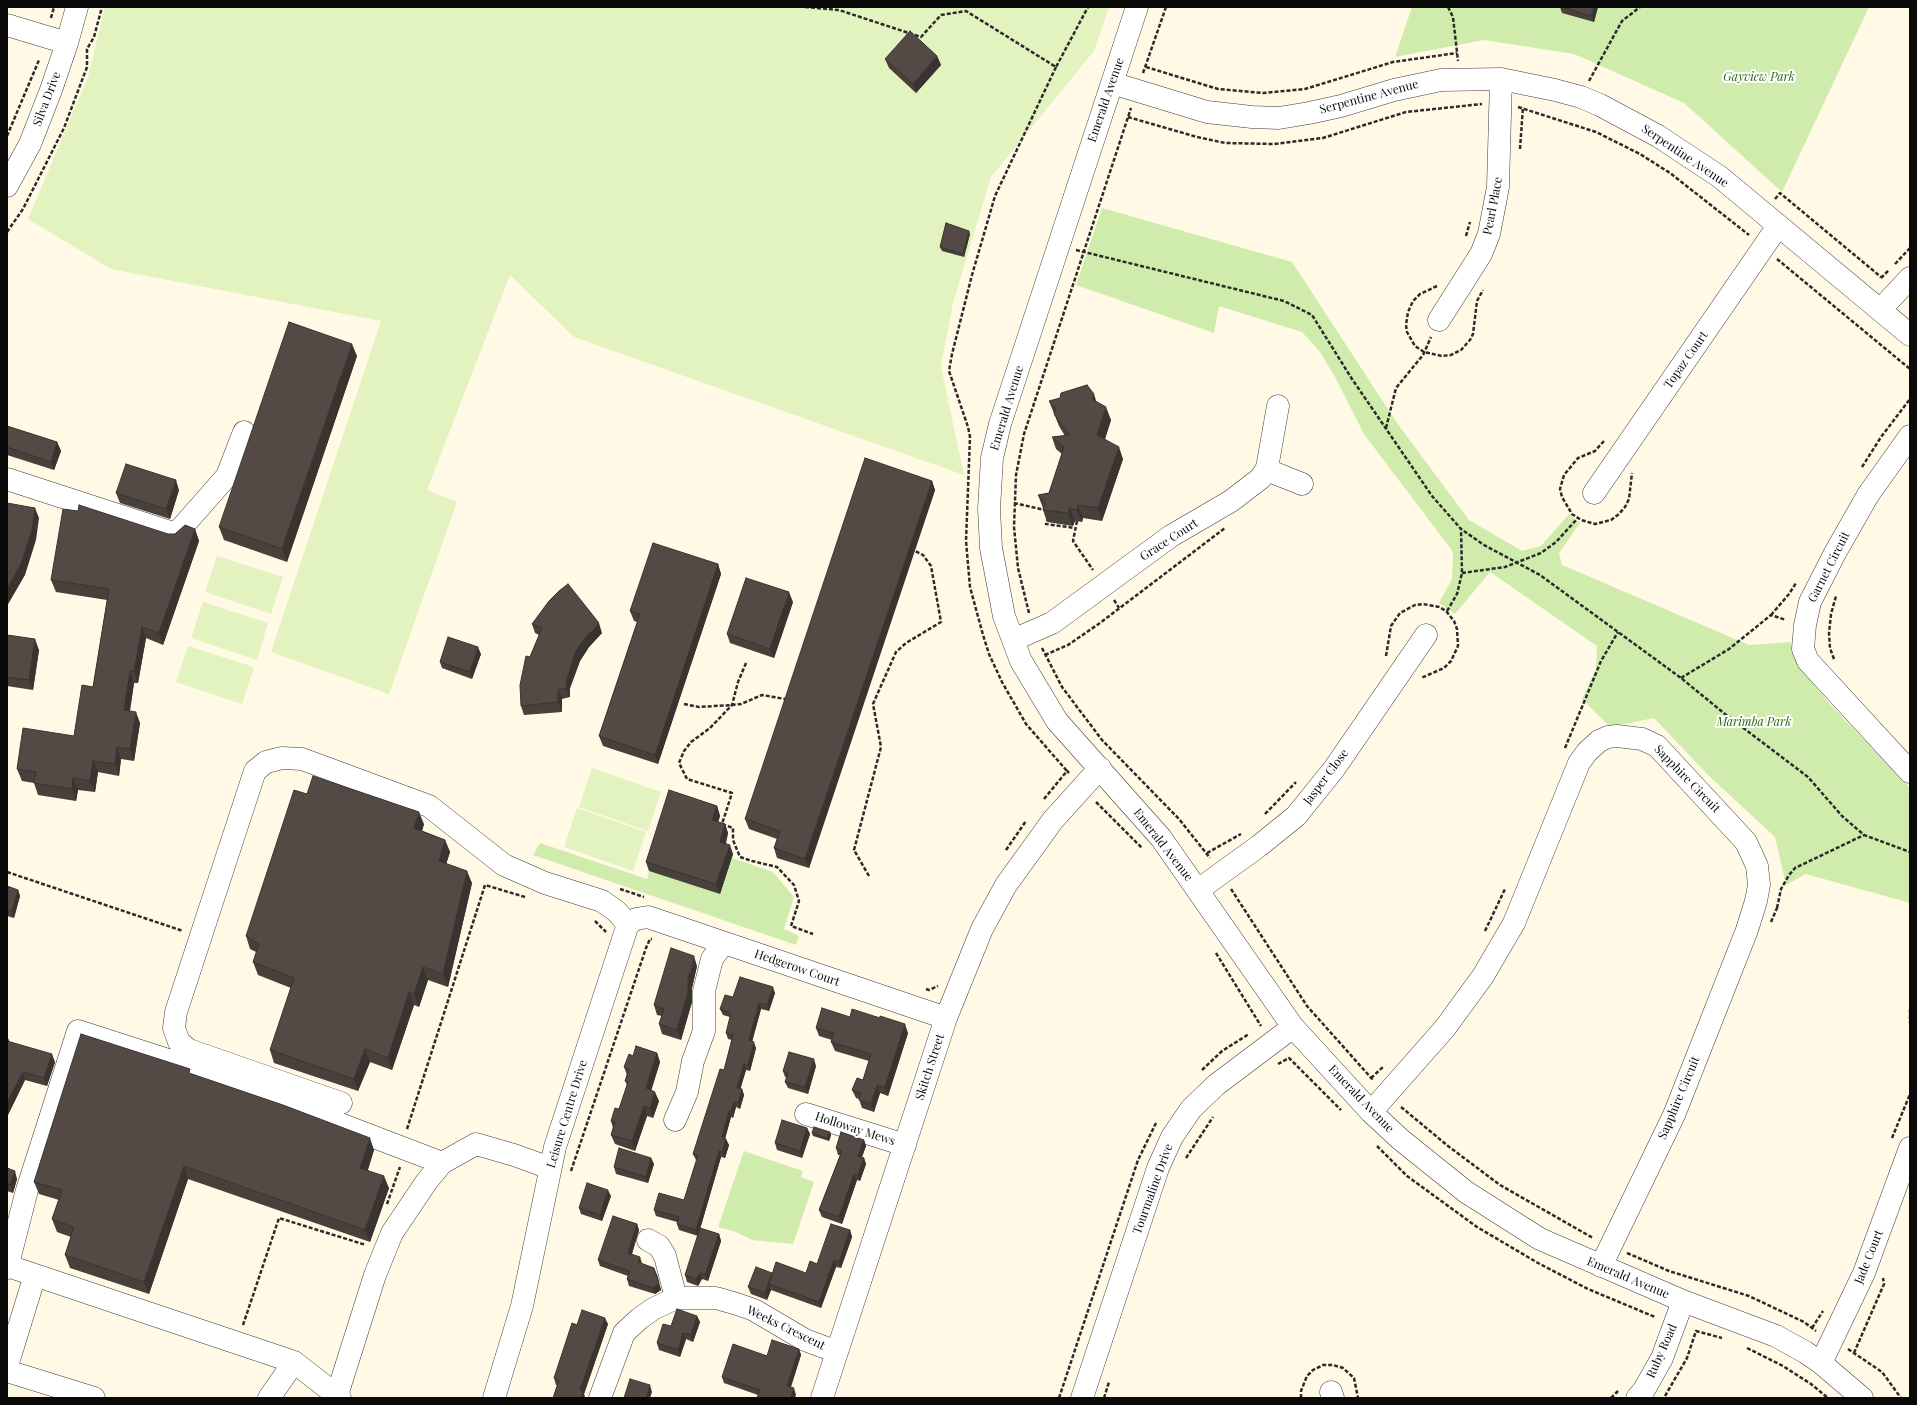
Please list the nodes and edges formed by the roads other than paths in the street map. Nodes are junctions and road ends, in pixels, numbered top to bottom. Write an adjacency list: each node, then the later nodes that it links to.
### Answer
1 (77, 7): 4 (street, Silva Drive)
2 (1137, 7): 6 (street, Emerald Avenue)
3 (7, 25): 4 (street)
4 (67, 43): 7 (street, Silva Drive)
5 (1501, 79): 6 (street, Serpentine Avenue); 8 (street, Serpentine Avenue); 11 (street, Pearl Place)
6 (1112, 83): 21 (street, Emerald Avenue)
7 (7, 186)
8 (1771, 220): 10 (street, Serpentine Avenue); 19 (street, Topaz Court)
9 (1910, 278): 10 (street)
10 (1880, 310): 12 (street, Serpentine Avenue)
11 (1439, 320)
12 (1910, 335)
13 (1278, 406): 16 (street)
14 (244, 432): 17 (street)
15 (1910, 436): 23 (street, Garnet Circuit)
16 (1267, 470): 18 (street); 21 (street, Grace Court)
17 (7, 480)
18 (1302, 484)
19 (1594, 493)
20 (1426, 635): 24 (street, Jasper Close)
21 (1013, 640): 22 (street, Emerald Avenue)
22 (1100, 768): 24 (street, Emerald Avenue); 27 (street, Skitch Street)
23 (1910, 772)
24 (1198, 890): 28 (street, Emerald Avenue)
25 (633, 927): 26 (street, Hedgerow Court); 29 (street); 36 (street, Leisure Centre Drive)
26 (723, 944): 27 (street, Hedgerow Court); 32 (street)
27 (946, 1018): 33 (street, Skitch Street)
28 (1293, 1027): 30 (street, Emerald Avenue); 54 (street, Tourmaline Drive)
29 (341, 1103)
30 (1371, 1112): 38 (street, Emerald Avenue); 38 (street, Sapphire Circuit)
31 (806, 1114): 33 (street, Holloway Mews)
32 (675, 1120)
33 (905, 1145): 43 (street, Skitch Street)
34 (1900, 1147): 45 (street, Jade Court)
35 (442, 1163): 36 (street); 39 (street); 48 (street)
36 (559, 1172): 51 (street, Leisure Centre Drive)
37 (648, 1240): 41 (street)
38 (1601, 1266): 42 (street, Emerald Avenue)
39 (8, 1267): 40 (street)
40 (35, 1275): 44 (street); 46 (street)
41 (676, 1298): 43 (street, Weeks Crescent); 52 (street, Weeks Crescent)
42 (1683, 1301): 45 (street, Emerald Avenue); 55 (street, Ruby Road)
43 (837, 1352): 53 (street, Skitch Street)
44 (294, 1362): 48 (street); 50 (street)
45 (1821, 1363): 56 (street, Emerald Avenue)
46 (7, 1366)
47 (7, 1371): 49 (street)
48 (339, 1397)
49 (94, 1398)
50 (269, 1398)
51 (494, 1398)
52 (600, 1398)
53 (822, 1398)
54 (1082, 1398)
55 (1637, 1398)
56 (1862, 1398)

